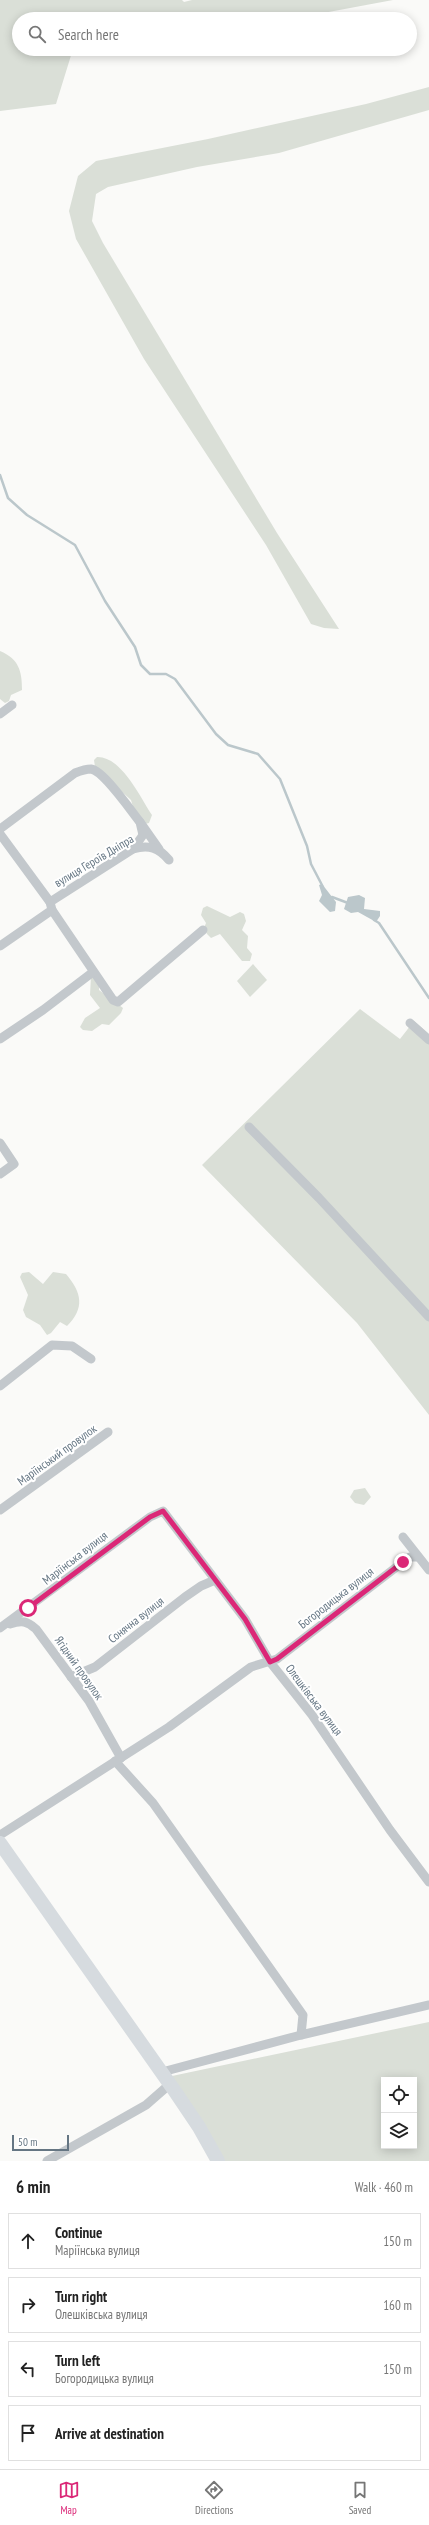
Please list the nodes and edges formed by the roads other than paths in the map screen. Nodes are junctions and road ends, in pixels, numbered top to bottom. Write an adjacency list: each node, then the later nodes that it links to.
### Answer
1 (12, 705): 2 (street)
2 (0, 714)
3 (140, 822): 4 (street); 6 (street); 7 (street)
4 (0, 829)
5 (0, 834): 9 (street)
6 (133, 849): 7 (street, вулиця Героїв Дніпра); 9 (street, вулиця Героїв Дніпра)
7 (160, 850): 8 (street)
8 (169, 860)
9 (51, 906): 11 (street, вулиця Героїв Дніпра); 12 (street)
10 (203, 930): 12 (street)
11 (0, 946)
12 (93, 972): 14 (street)
13 (410, 1023): 15 (street)
14 (0, 1039)
15 (429, 1040)
16 (249, 1127): 19 (street)
17 (0, 1143): 18 (street)
18 (0, 1174)
19 (429, 1317)
20 (91, 1359): 21 (street)
21 (0, 1386)
22 (108, 1432): 23 (street, Маріїнський провулок)
23 (0, 1510)
24 (166, 1513): 28 (street, Олешківська вулиця); 29 (street, Маріїнська вулиця)
25 (403, 1537): 26 (street)
26 (417, 1557): 27 (street); 30 (street, Богородицька вулиця)
27 (429, 1570)
28 (215, 1580): 30 (street, Олешківська вулиця); 31 (street, Сонячна вулиця)
29 (0, 1628): 31 (street, Ягідний провулок)
30 (270, 1662): 32 (street, Богородицька вулиця); 35 (street, Олешківська вулиця)
31 (71, 1677): 32 (street, Ягідний провулок)
32 (118, 1760): 33 (street, Богородицька вулиця); 37 (street, Ягідний провулок)
33 (0, 1836)
34 (0, 1843): 38 (main road)
35 (429, 1882)
36 (429, 2005): 37 (street)
37 (301, 2035): 38 (street)
38 (162, 2072): 39 (main road)
39 (170, 2084): 40 (street); 41 (main road)
40 (47, 2161)
41 (218, 2161)

